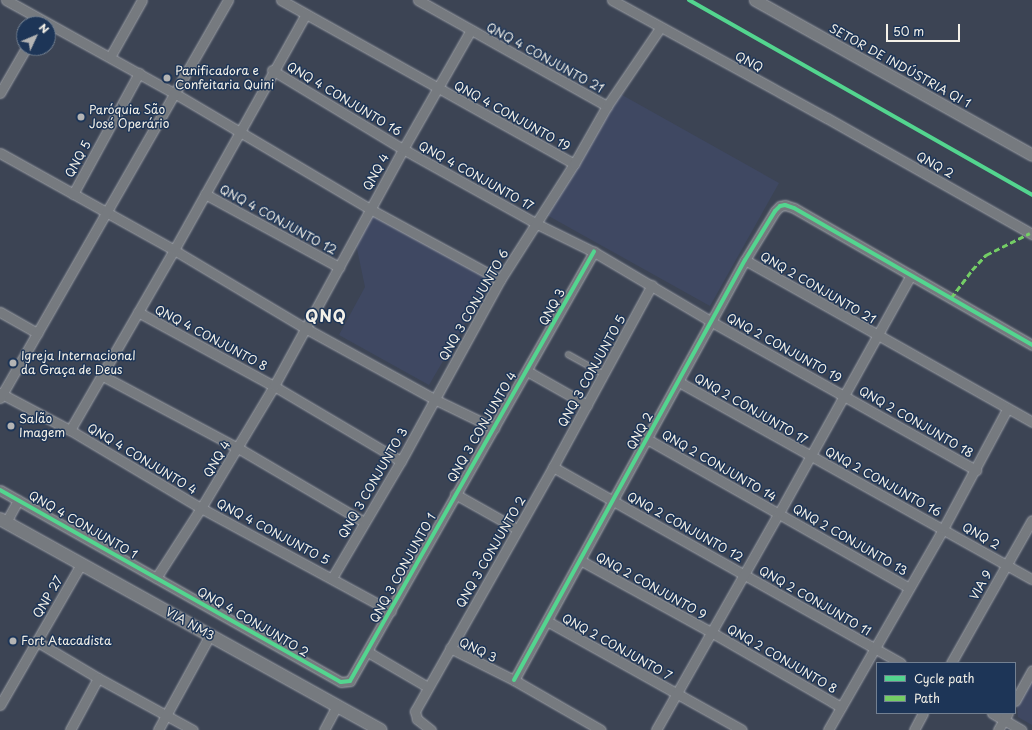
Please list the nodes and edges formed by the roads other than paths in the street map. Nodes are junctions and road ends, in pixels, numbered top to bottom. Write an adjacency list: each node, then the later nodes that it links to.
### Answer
1 (6, 0): 9 (street)
2 (142, 0): 14 (street)
3 (228, 0): 19 (street)
4 (281, 0): 8 (street, QNQ 4 CONJUNTO 19)
5 (418, 0): 12 (street, QNQ 4 CONJUNTO 21)
6 (612, 0): 10 (street)
7 (755, 0): 25 (street, SETOR DE INDÚSTRIA QI 1)
8 (306, 14): 15 (street); 17 (street, QNQ 4 CONJUNTO 19)
9 (31, 16)
10 (660, 28): 20 (street); 21 (street, QNQ)
11 (56, 30): 14 (street)
12 (471, 30): 17 (street, QNQ 4); 20 (street, QNQ 4 CONJUNTO 21)
13 (21, 56): 18 (street)
14 (110, 57): 16 (street)
15 (272, 70): 22 (street); 23 (street, QNQ 4 CONJUNTO 16)
16 (139, 73): 19 (street); 27 (street, QNQ 5)
17 (437, 88): 23 (street, QNQ 4); 26 (street, QNQ 4 CONJUNTO 19)
18 (0, 93)
19 (174, 93): 22 (street); 30 (street)
20 (607, 106): 26 (street)
21 (827, 118): 32 (street, QNQ 2)
22 (239, 131): 28 (street); 29 (street)
23 (403, 149): 29 (street, QNQ 4); 31 (street, QNQ 4 CONJUNTO 17)
24 (0, 153): 27 (street, QNQ 5)
25 (1032, 155)
26 (574, 164): 31 (street)
27 (73, 194): 30 (street, QNQ 5)
28 (205, 194): 33 (street); 36 (street, QNQ 4 CONJUNTO 12)
29 (370, 208): 36 (street, QNQ 4); 38 (street)
30 (106, 212): 33 (street); 44 (street)
31 (537, 224): 34 (street); 38 (street, QNQ 3 CONJUNTO 6)
32 (1032, 234)
33 (174, 250): 41 (street); 43 (street)
34 (594, 252): 39 (street); 48 (street, QNQ 3)
35 (745, 260): 37 (street, QNQ 2); 42 (street, QNQ 2); 45 (street, QNQ 2 CONJUNTO 21)
36 (338, 267): 43 (street, QNQ 4)
37 (911, 275): 45 (street); 46 (street)
38 (500, 280): 55 (street, QNQ 3 CONJUNTO 6)
39 (652, 285): 42 (street); 49 (street, QNQ 3 CONJUNTO 5)
40 (0, 312): 44 (street)
41 (138, 312): 50 (street); 52 (street, QNQ 4 CONJUNTO 8)
42 (712, 322): 51 (street, QNQ 2); 54 (street, QNQ 2 CONJUNTO 19)
43 (305, 328): 52 (street, QNQ 4); 55 (street)
44 (37, 333): 53 (street)
45 (878, 336): 54 (street); 57 (street, QNQ 2 CONJUNTO 21)
46 (1032, 345)
47 (568, 354): 49 (lane)
48 (527, 371): 56 (street); 59 (street, QNQ 3 CONJUNTO 4)
49 (604, 374): 56 (street, QNQ 3 CONJUNTO 5)
50 (101, 375): 60 (street); 62 (street)
51 (679, 382): 61 (street, QNQ 2); 63 (street, QNQ 2 CONJUNTO 17)
52 (274, 386): 62 (street, QNQ 4); 64 (street, QNQ 4 CONJUNTO 8)
53 (1, 395): 60 (street)
54 (844, 395): 63 (street); 66 (street, QNQ 2 CONJUNTO 18)
55 (434, 399): 59 (street); 64 (street, QNQ 3 CONJUNTO 3)
56 (587, 405): 65 (street, QNQ 3 CONJUNTO 5)
57 (1007, 409): 58 (street); 66 (street)
58 (1032, 422)
59 (494, 428): 68 (street, QNQ 3 CONJUNTO 4)
60 (70, 430): 71 (street, QNQ 4 CONJUNTO 4)
61 (647, 439): 70 (street, QNQ 2); 72 (street, QNQ 2 CONJUNTO 14)
62 (238, 448): 71 (street, QNQ 4); 75 (street)
63 (811, 456): 72 (street); 77 (street, QNQ 2 CONJUNTO 16)
64 (401, 461): 75 (street, QNQ 3 CONJUNTO 3)
65 (553, 467): 70 (street); 76 (street, QNQ 3 CONJUNTO 2)
66 (976, 470): 77 (street)
67 (0, 490): 69 (street, QNQ 4 CONJUNTO 1)
68 (455, 494): 76 (street); 86 (street, QNQ 3 CONJUNTO 1)
69 (18, 500): 73 (street); 82 (street, QNQ 4 CONJUNTO 1)
70 (613, 501): 78 (street, QNQ 2); 81 (street, QNQ 2 CONJUNTO 12)
71 (201, 508): 82 (street, QNQ 4); 83 (street, QNQ 4 CONJUNTO 5)
72 (779, 514): 81 (street); 85 (street, QNQ 2 CONJUNTO 13)
73 (3, 520): 79 (main road, VIA NM3)
74 (1032, 520): 80 (street, VIA 9)
75 (364, 522): 83 (street, QNQ 3 CONJUNTO 3)
76 (517, 529): 91 (street, QNQ 3 CONJUNTO 2)
77 (943, 529): 80 (street, QNQ 2); 85 (street)
78 (580, 560): 87 (street, QNQ 2); 88 (street, QNQ 2 CONJUNTO 9)
79 (81, 564): 89 (main road, VIA NM3); 90 (street, QNP 27)
80 (1006, 565): 84 (street, QNQ 2); 95 (street, VIA 9)
81 (745, 575): 88 (street); 92 (street, QNQ 2 CONJUNTO 11)
82 (156, 578): 93 (street, QNQ 4 CONJUNTO 2)
83 (332, 578): 86 (street)
84 (1032, 579)
85 (909, 588): 92 (street)
86 (391, 611): 93 (street, QNQ 3 CONJUNTO 1)
87 (547, 621): 98 (street, QNQ 2); 100 (street, QNQ 2 CONJUNTO 7)
88 (711, 632): 100 (street); 104 (street, QNQ 2 CONJUNTO 8)
89 (210, 635): 103 (main road, VIA NM3); 106 (street)
90 (36, 641): 97 (street); 102 (street, QNP 27)
91 (450, 648): 98 (street, QNQ 3); 99 (street, QNQ 3)
92 (874, 648): 94 (street); 104 (street)
93 (368, 652): 99 (street)
94 (899, 662)
95 (952, 662)
96 (1032, 670): 101 (street)
97 (98, 678): 106 (street); 108 (street)
98 (514, 680): 114 (street, QNQ 3)
99 (428, 687): 113 (street, QNQ 3)
100 (676, 694): 115 (street); 116 (street, QNQ 2 CONJUNTO 7)
101 (1016, 699)
102 (0, 705)
103 (337, 706): 111 (street); 112 (main road, VIA NM3)
104 (841, 707): 117 (street)
105 (922, 714): 118 (street)
106 (166, 715): 109 (street); 110 (street)
107 (1006, 716): 119 (street); 120 (street)
108 (70, 730)
109 (158, 730)
110 (193, 730)
111 (324, 730)
112 (380, 730)
113 (431, 730)
114 (601, 730)
115 (656, 730)
116 (742, 730)
117 (828, 730)
118 (914, 730)
119 (998, 730)
120 (1022, 730)

